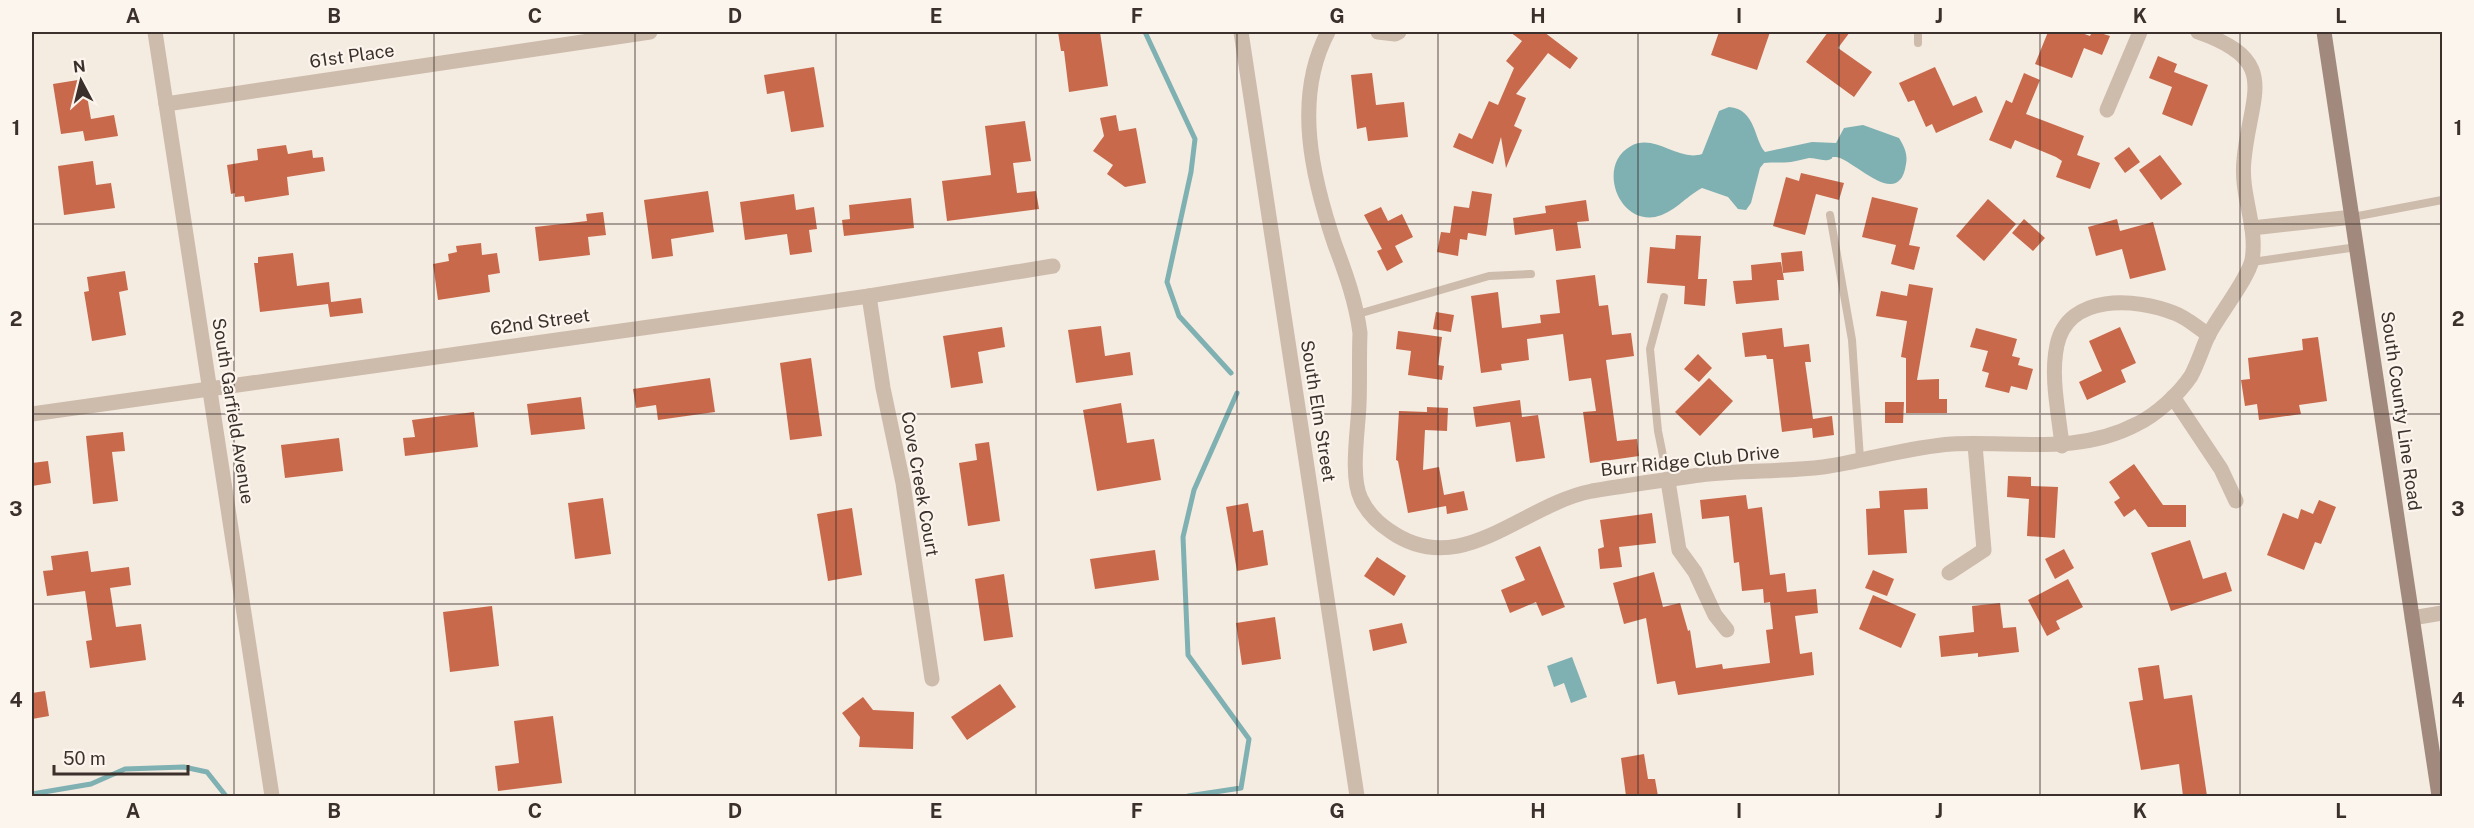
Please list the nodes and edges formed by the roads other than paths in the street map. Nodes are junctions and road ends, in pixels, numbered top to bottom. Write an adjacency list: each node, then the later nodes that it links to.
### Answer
1 (155, 32): 12 (street, South Garfield Avenue)
2 (650, 32): 12 (street, 61st Place)
3 (1241, 32): 40 (street, South Elm Street)
4 (1328, 32): 24 (street, Burr Ridge Club Drive)
5 (1378, 32): 6 (street)
6 (1399, 32)
7 (1918, 32): 11 (lane)
8 (2140, 32): 13 (street)
9 (2198, 32): 17 (street)
10 (2324, 32): 16 (main road, South County Line Road)
11 (1918, 43)
12 (166, 104): 26 (street, South Garfield Avenue)
13 (2107, 110)
14 (2442, 200): 16 (lane)
15 (1830, 215): 31 (lane)
16 (2353, 218): 17 (street); 18 (main road, South County Line Road)
17 (2252, 228): 19 (street)
18 (2357, 247): 19 (lane); 36 (main road, South County Line Road)
19 (2252, 262): 25 (street, Burr Ridge Club Drive)
20 (1053, 267): 22 (street, 62nd Street)
21 (1531, 274): 24 (lane)
22 (869, 296): 26 (street, 62nd Street); 38 (street, Cove Creek Court)
23 (1664, 297): 32 (lane)
24 (1358, 314): 32 (street, Burr Ridge Club Drive)
25 (2209, 335): 27 (street, Burr Ridge Club Drive); 30 (street)
26 (210, 388): 28 (street, 62nd Street); 39 (street, South Garfield Avenue)
27 (2173, 397): 30 (street, Burr Ridge Club Drive); 33 (street)
28 (32, 414)
29 (1975, 445): 30 (street, Burr Ridge Club Drive); 31 (street, Burr Ridge Club Drive); 34 (street)
30 (2062, 446)
31 (1860, 459): 32 (street, Burr Ridge Club Drive)
32 (1668, 482): 37 (street)
33 (2236, 501)
34 (1949, 573)
35 (2442, 613): 36 (street)
36 (2412, 618): 41 (main road, South County Line Road)
37 (1727, 630)
38 (932, 679)
39 (272, 796)
40 (1357, 796)
41 (2439, 796)

